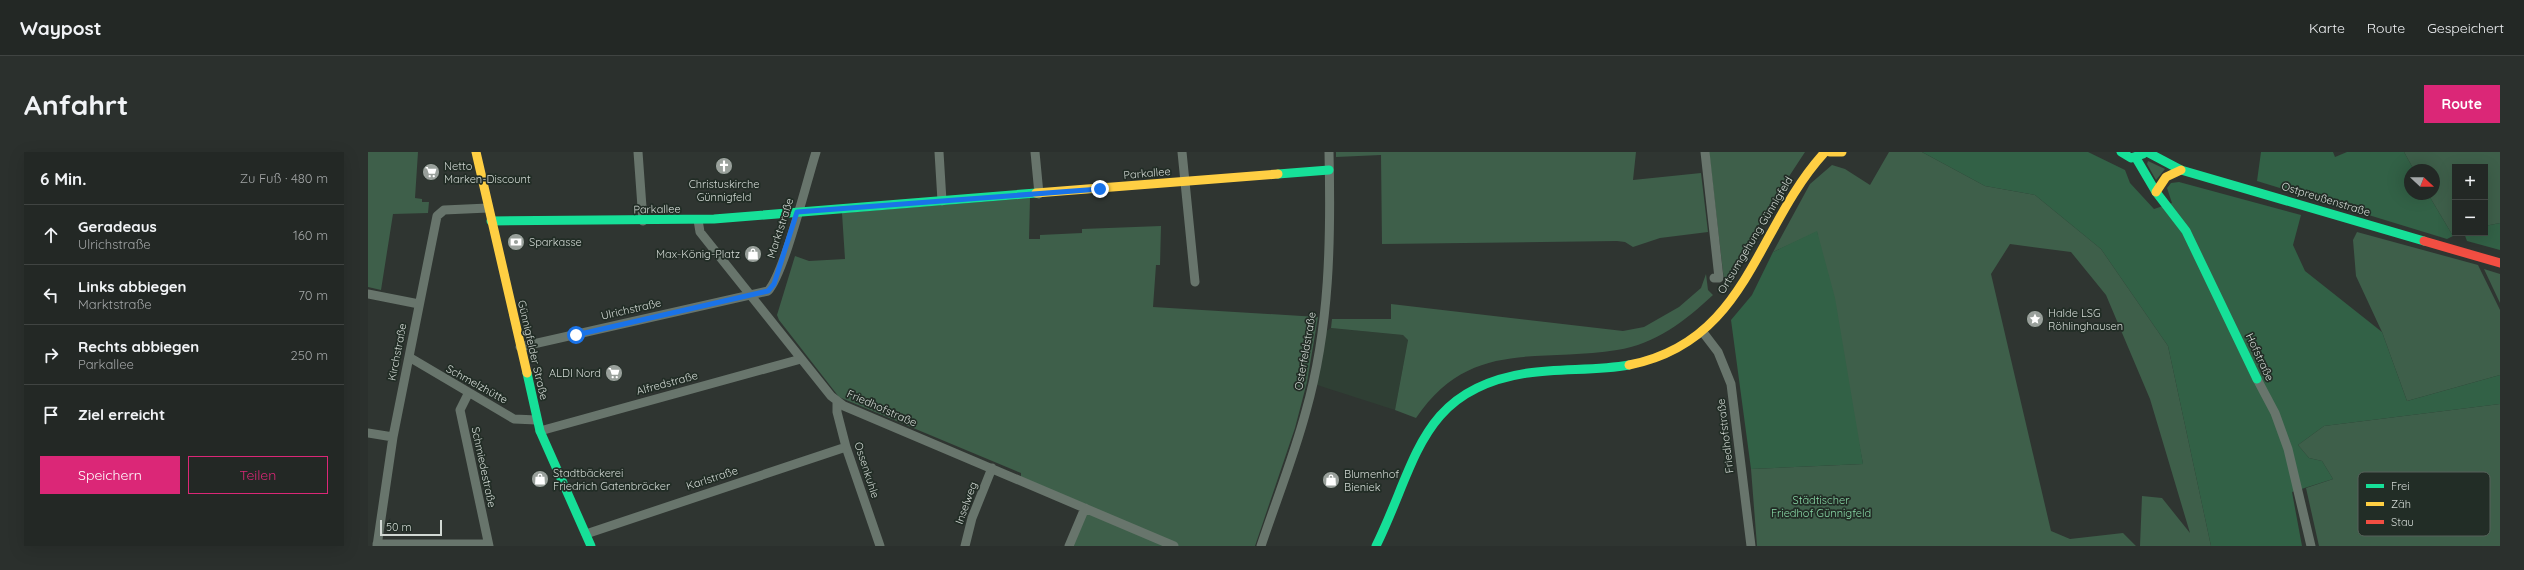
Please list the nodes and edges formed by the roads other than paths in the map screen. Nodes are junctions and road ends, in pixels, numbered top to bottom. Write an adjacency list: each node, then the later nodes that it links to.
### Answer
1 (476, 152): 21 (street, Günnigfelder Straße)
2 (638, 152): 25 (street)
3 (816, 152): 22 (street, Marktstraße)
4 (939, 152): 20 (street)
5 (1036, 152): 19 (street)
6 (1182, 152): 17 (street)
7 (1329, 152): 15 (street, Osterfeldstraße)
8 (1705, 152): 27 (street)
9 (1825, 152): 32 (street, Ortsumgehung Günnigfeld)
10 (1830, 152): 11 (street)
11 (1842, 152)
12 (2121, 152): 14 (street)
13 (2146, 152): 14 (street); 16 (street, Ostpreußenstraße)
14 (2136, 158): 18 (street, Hofstraße)
15 (1329, 170): 17 (street, Parkallee); 53 (street, Osterfeldstraße)
16 (2181, 170): 18 (street); 26 (street, Ostpreußenstraße)
17 (1185, 182): 19 (street, Parkallee); 28 (street)
18 (2156, 192): 56 (street, Hofstraße)
19 (1039, 194): 20 (street, Parkallee)
20 (942, 201): 22 (street, Parkallee)
21 (488, 208): 24 (street, Günnigfelder Straße); 31 (street, Kirchstraße)
22 (797, 212): 23 (street, Parkallee); 30 (street, Marktstraße)
23 (698, 220): 25 (street, Parkallee); 30 (street, Friedhofstraße)
24 (491, 221): 25 (street, Parkallee); 33 (street, Günnigfelder Straße)
25 (643, 221)
26 (2500, 263)
27 (1714, 278)
28 (1195, 282)
29 (368, 294): 31 (street)
30 (748, 294): 33 (street, Ulrichstraße); 35 (street, Friedhofstraße)
31 (419, 304): 34 (street, Kirchstraße)
32 (1702, 331): 54 (street, Ortsumgehung Günnigfeld); 55 (street, Friedhofstraße)
33 (520, 347): 38 (street, Günnigfelder Straße)
34 (409, 357): 36 (street, Schmelzhütte); 41 (street, Kirchstraße)
35 (801, 359): 37 (street, Friedhofstraße); 39 (street, Alfredstraße)
36 (468, 394): 38 (street, Schmelzhütte); 47 (street, Schmiedestraße)
37 (837, 401): 42 (street, Ossenkuhle); 43 (street, Friedhofstraße)
38 (537, 420): 39 (street, Günnigfelder Straße)
39 (540, 431): 45 (street, Günnigfelder Straße)
40 (368, 433): 41 (street)
41 (393, 437): 46 (street, Kirchstraße)
42 (846, 447): 45 (street, Karlstraße); 49 (street, Ossenkuhle)
43 (992, 468): 44 (street, Friedhofstraße); 50 (street, Inselweg)
44 (1085, 508): 51 (street); 52 (street, Friedhofstraße)
45 (586, 534): 48 (street, Günnigfelder Straße)
46 (377, 545): 47 (street)
47 (488, 545)
48 (591, 546)
49 (880, 546)
50 (965, 546)
51 (1068, 546)
52 (1174, 546)
53 (1261, 546)
54 (1376, 546)
55 (1751, 546)
56 (2311, 546)

